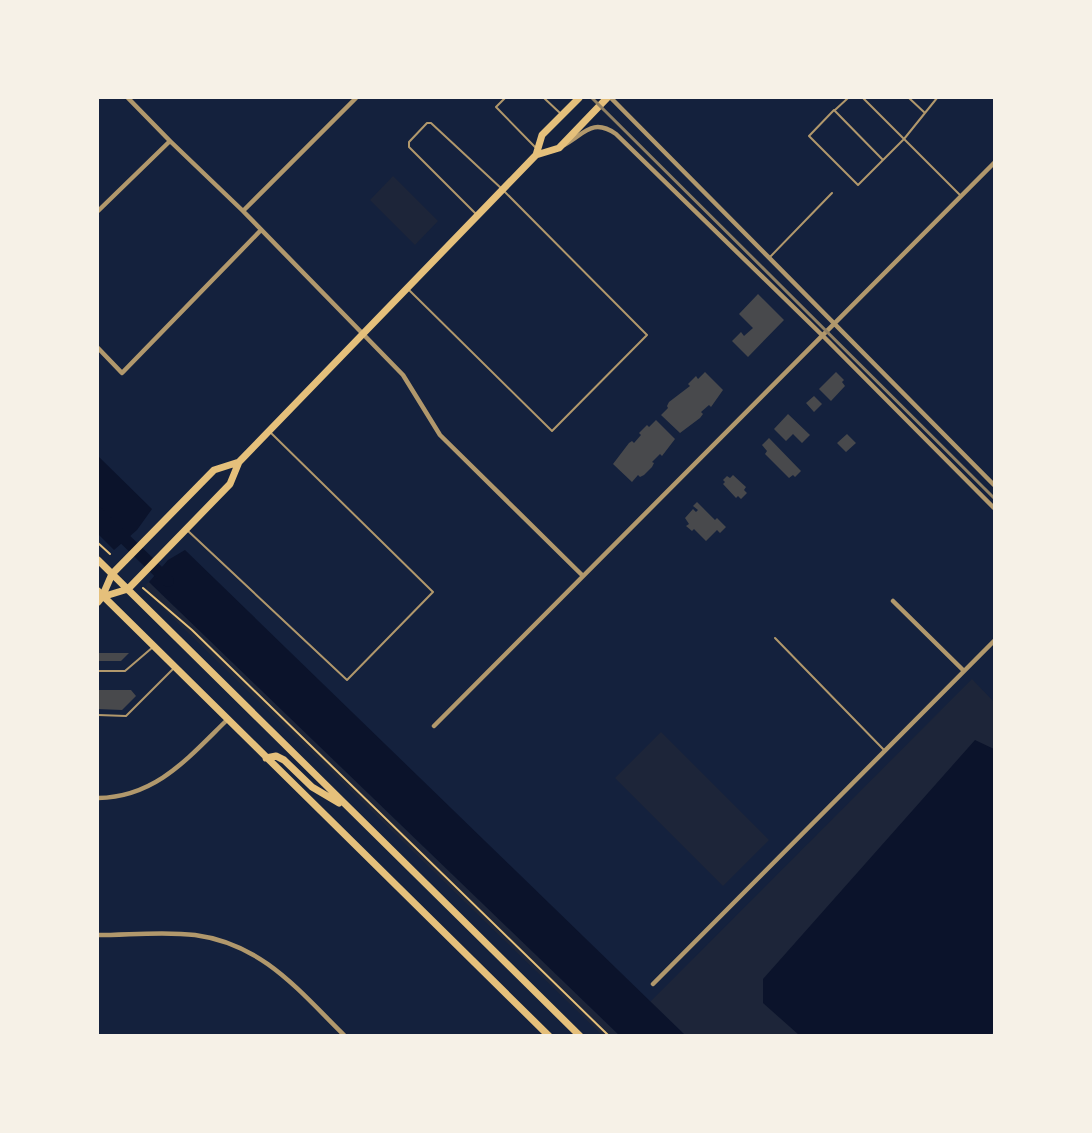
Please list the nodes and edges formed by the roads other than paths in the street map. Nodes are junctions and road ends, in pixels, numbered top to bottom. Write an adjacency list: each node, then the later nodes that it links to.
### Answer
1 (128, 98): 16 (street)
2 (356, 98): 25 (street)
3 (505, 98): 18 (lane)
4 (544, 98): 14 (lane)
5 (576, 98): 14 (main road)
6 (607, 98): 17 (main road)
7 (612, 98): 28 (street)
8 (848, 98): 12 (lane)
9 (863, 98): 15 (lane)
10 (909, 98): 13 (lane)
11 (937, 98): 13 (lane)
12 (834, 110): 19 (lane); 19 (lane)
13 (926, 113): 15 (lane)
14 (562, 115): 18 (main road)
15 (904, 139): 19 (lane); 23 (lane)
16 (170, 141): 24 (street); 25 (street)
17 (559, 148): 18 (main road); 32 (street)
18 (536, 152): 21 (main road)
19 (883, 160)
20 (994, 163): 23 (street)
21 (502, 189): 26 (main road); 26 (lane); 29 (lane)
22 (832, 193): 28 (lane)
23 (961, 196): 30 (street)
24 (98, 211)
25 (243, 211): 27 (street)
26 (477, 216): 29 (main road)
27 (261, 230): 31 (street); 33 (street)
28 (769, 258): 30 (street)
29 (407, 288): 31 (main road)
30 (834, 324): 32 (street); 36 (street)
31 (362, 334): 34 (main road); 41 (street)
32 (823, 336): 37 (street); 41 (street)
33 (98, 348)
34 (268, 430): 35 (main road); 38 (lane)
35 (239, 462): 38 (main road); 40 (main road)
36 (994, 485)
37 (994, 508)
38 (187, 529): 42 (main road)
39 (98, 560): 40 (main road)
40 (112, 574): 42 (main road); 43 (main road)
41 (583, 576): 53 (street)
42 (128, 589): 43 (main road); 57 (main road)
43 (99, 597): 47 (main road)
44 (893, 602): 50 (street)
45 (774, 638): 54 (lane)
46 (994, 641): 50 (street)
47 (153, 647): 48 (main road); 49 (lane)
48 (174, 668): 51 (lane); 52 (main road)
49 (98, 670)
50 (964, 671): 54 (street)
51 (98, 715)
52 (227, 720): 55 (main road); 56 (street)
53 (434, 726)
54 (885, 751): 59 (street)
55 (266, 758): 57 (main road); 61 (main road)
56 (98, 798)
57 (350, 809): 62 (main road)
58 (98, 935): 60 (street)
59 (653, 984)
60 (345, 1035)
61 (549, 1035)
62 (580, 1035)

